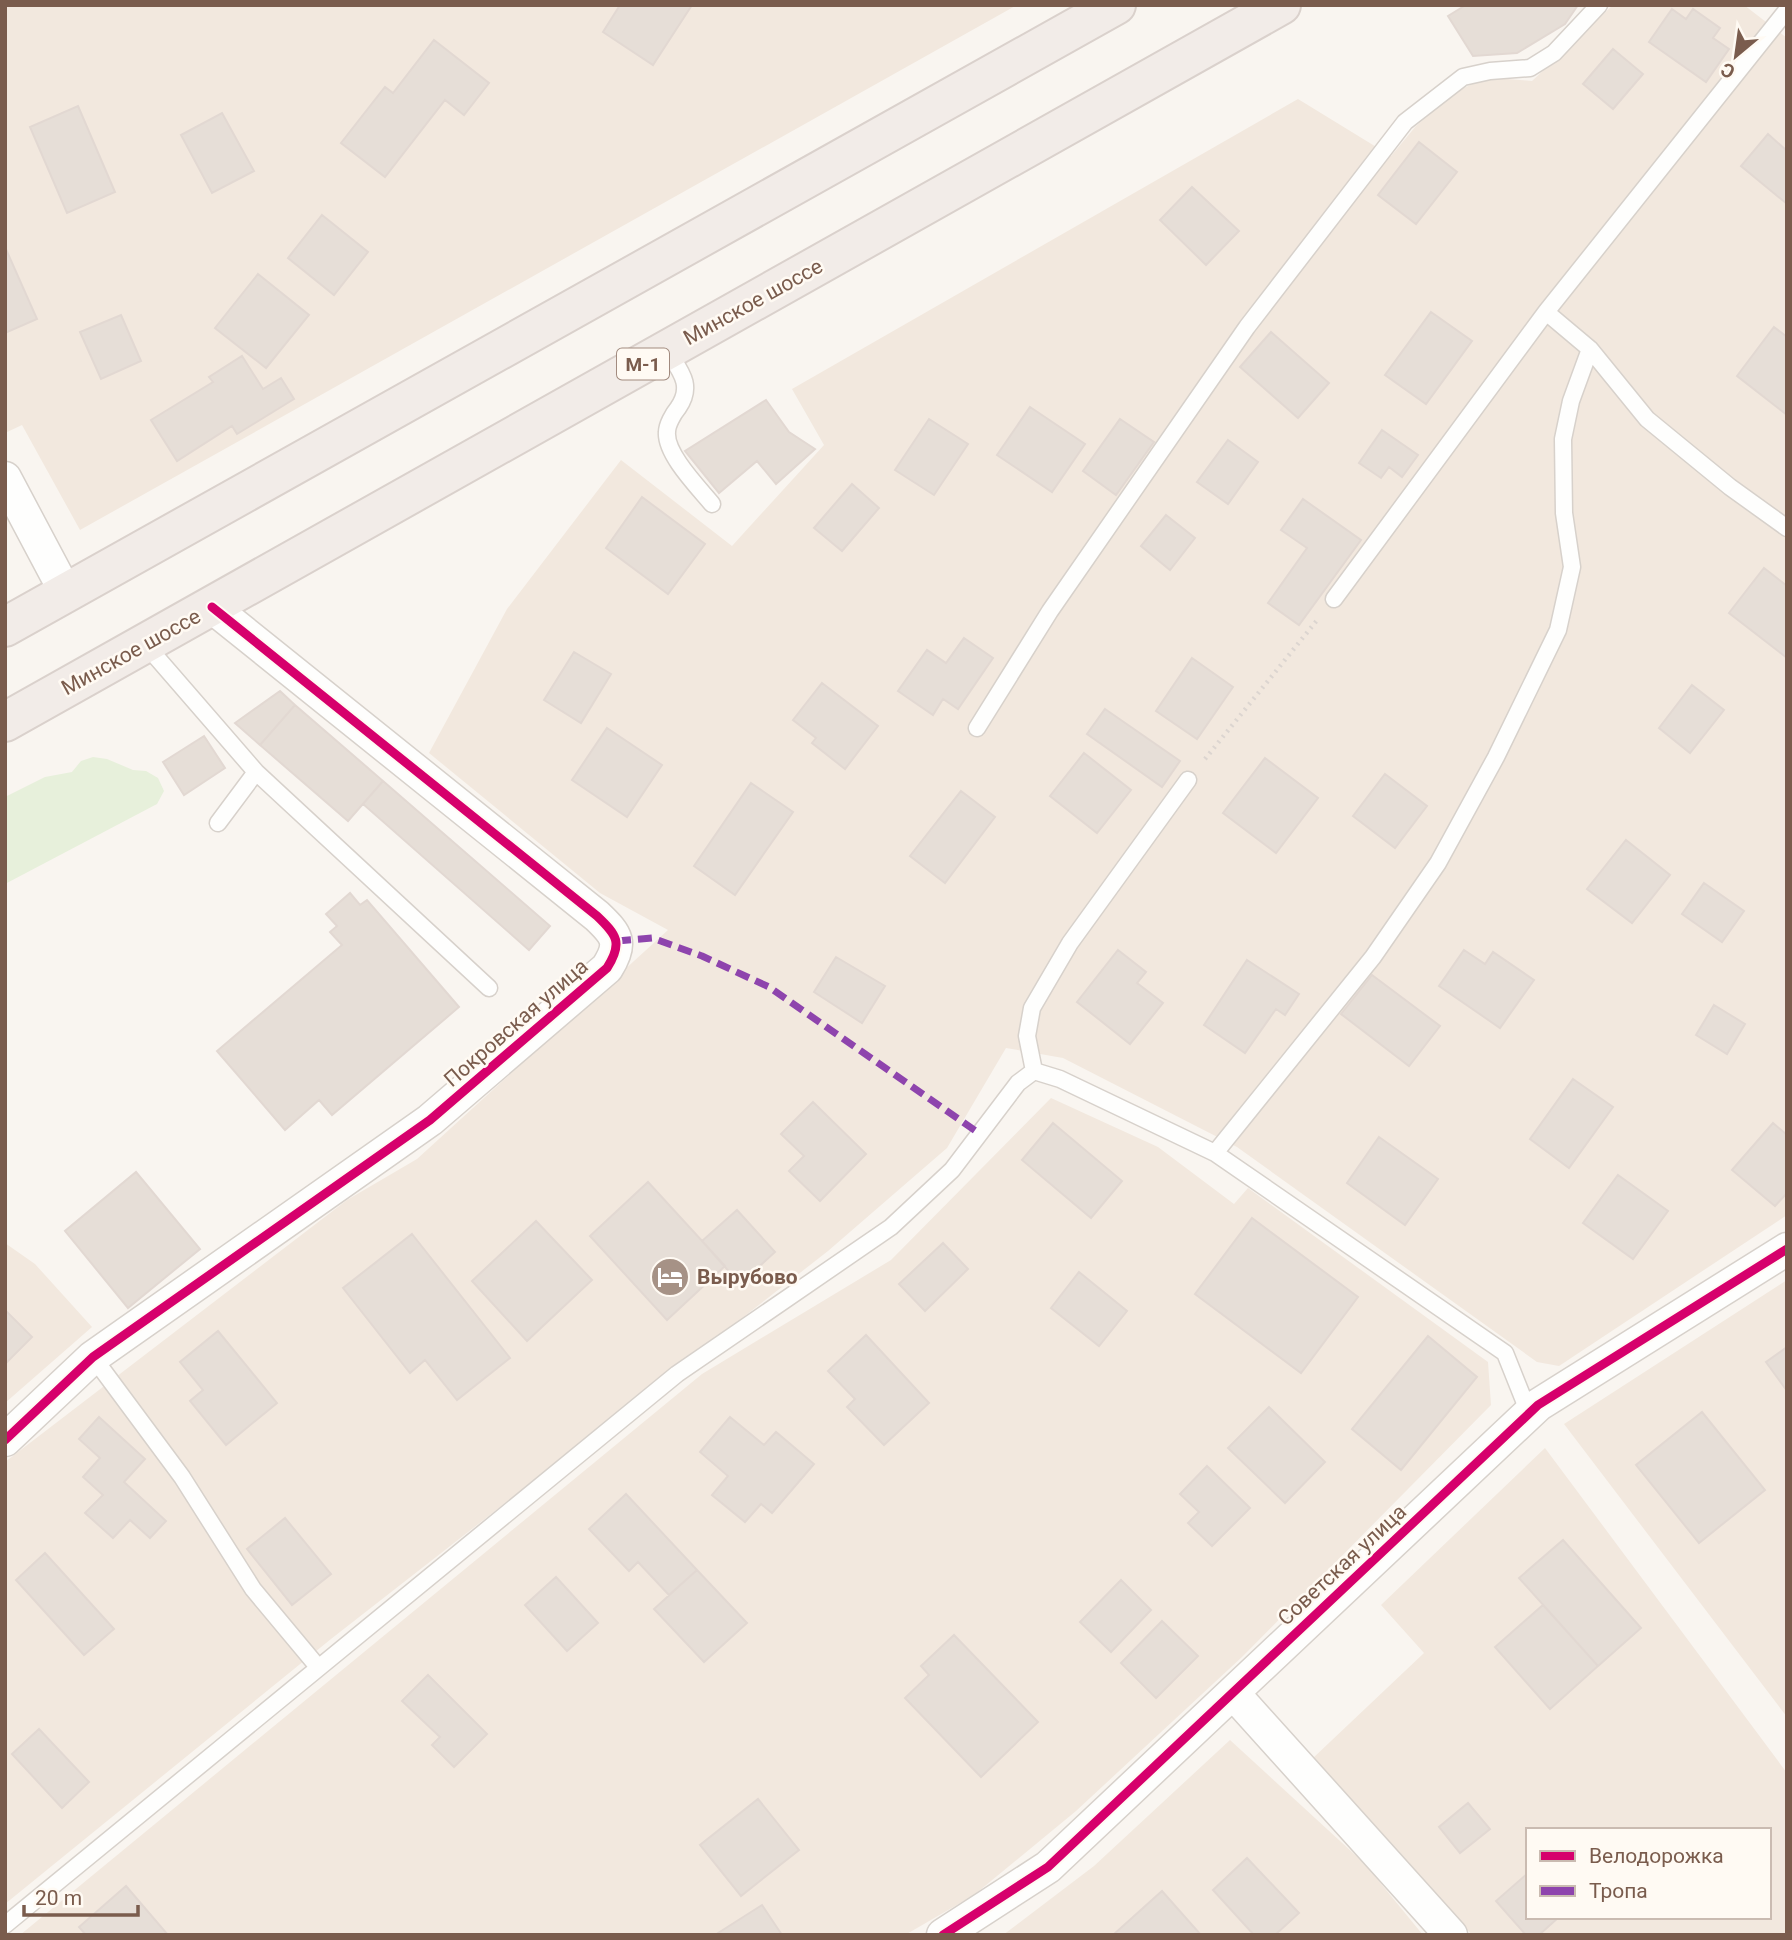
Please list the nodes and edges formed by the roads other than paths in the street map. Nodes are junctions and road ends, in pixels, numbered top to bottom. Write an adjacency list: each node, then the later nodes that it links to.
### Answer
1 (1116, 5): 11 (highway)
2 (1281, 5): 7 (highway, Минское шоссе / М-1)
3 (1599, 5): 17 (lane)
4 (1787, 10): 5 (lane)
5 (1546, 312): 6 (lane); 12 (lane)
6 (1590, 349): 10 (lane); 23 (lane)
7 (667, 350): 9 (lane); 13 (highway, Минское шоссе / М-1)
8 (5, 478): 11 (street)
9 (712, 504)
10 (1787, 528)
11 (66, 593): 14 (highway)
12 (1334, 599)
13 (212, 607): 15 (highway, Минское шоссе / М-1); 25 (street, Покровская улица)
14 (5, 627)
15 (145, 644): 16 (highway, Минское шоссе / М-1); 18 (lane)
16 (5, 722)
17 (977, 727)
18 (256, 772): 20 (lane); 21 (lane)
19 (1188, 779): 22 (lane)
20 (218, 823)
21 (489, 988)
22 (1034, 1071): 23 (lane); 28 (lane)
23 (1215, 1153): 26 (lane)
24 (1787, 1249): 26 (street, Советская улица)
25 (93, 1357): 27 (street, Покровская улица); 28 (lane)
26 (1529, 1413): 29 (street, Советская улица)
27 (5, 1440)
28 (318, 1667): 30 (lane)
29 (1233, 1693): 31 (street, Советская улица); 32 (street)
30 (5, 1925)
31 (943, 1935)
32 (1451, 1935)

